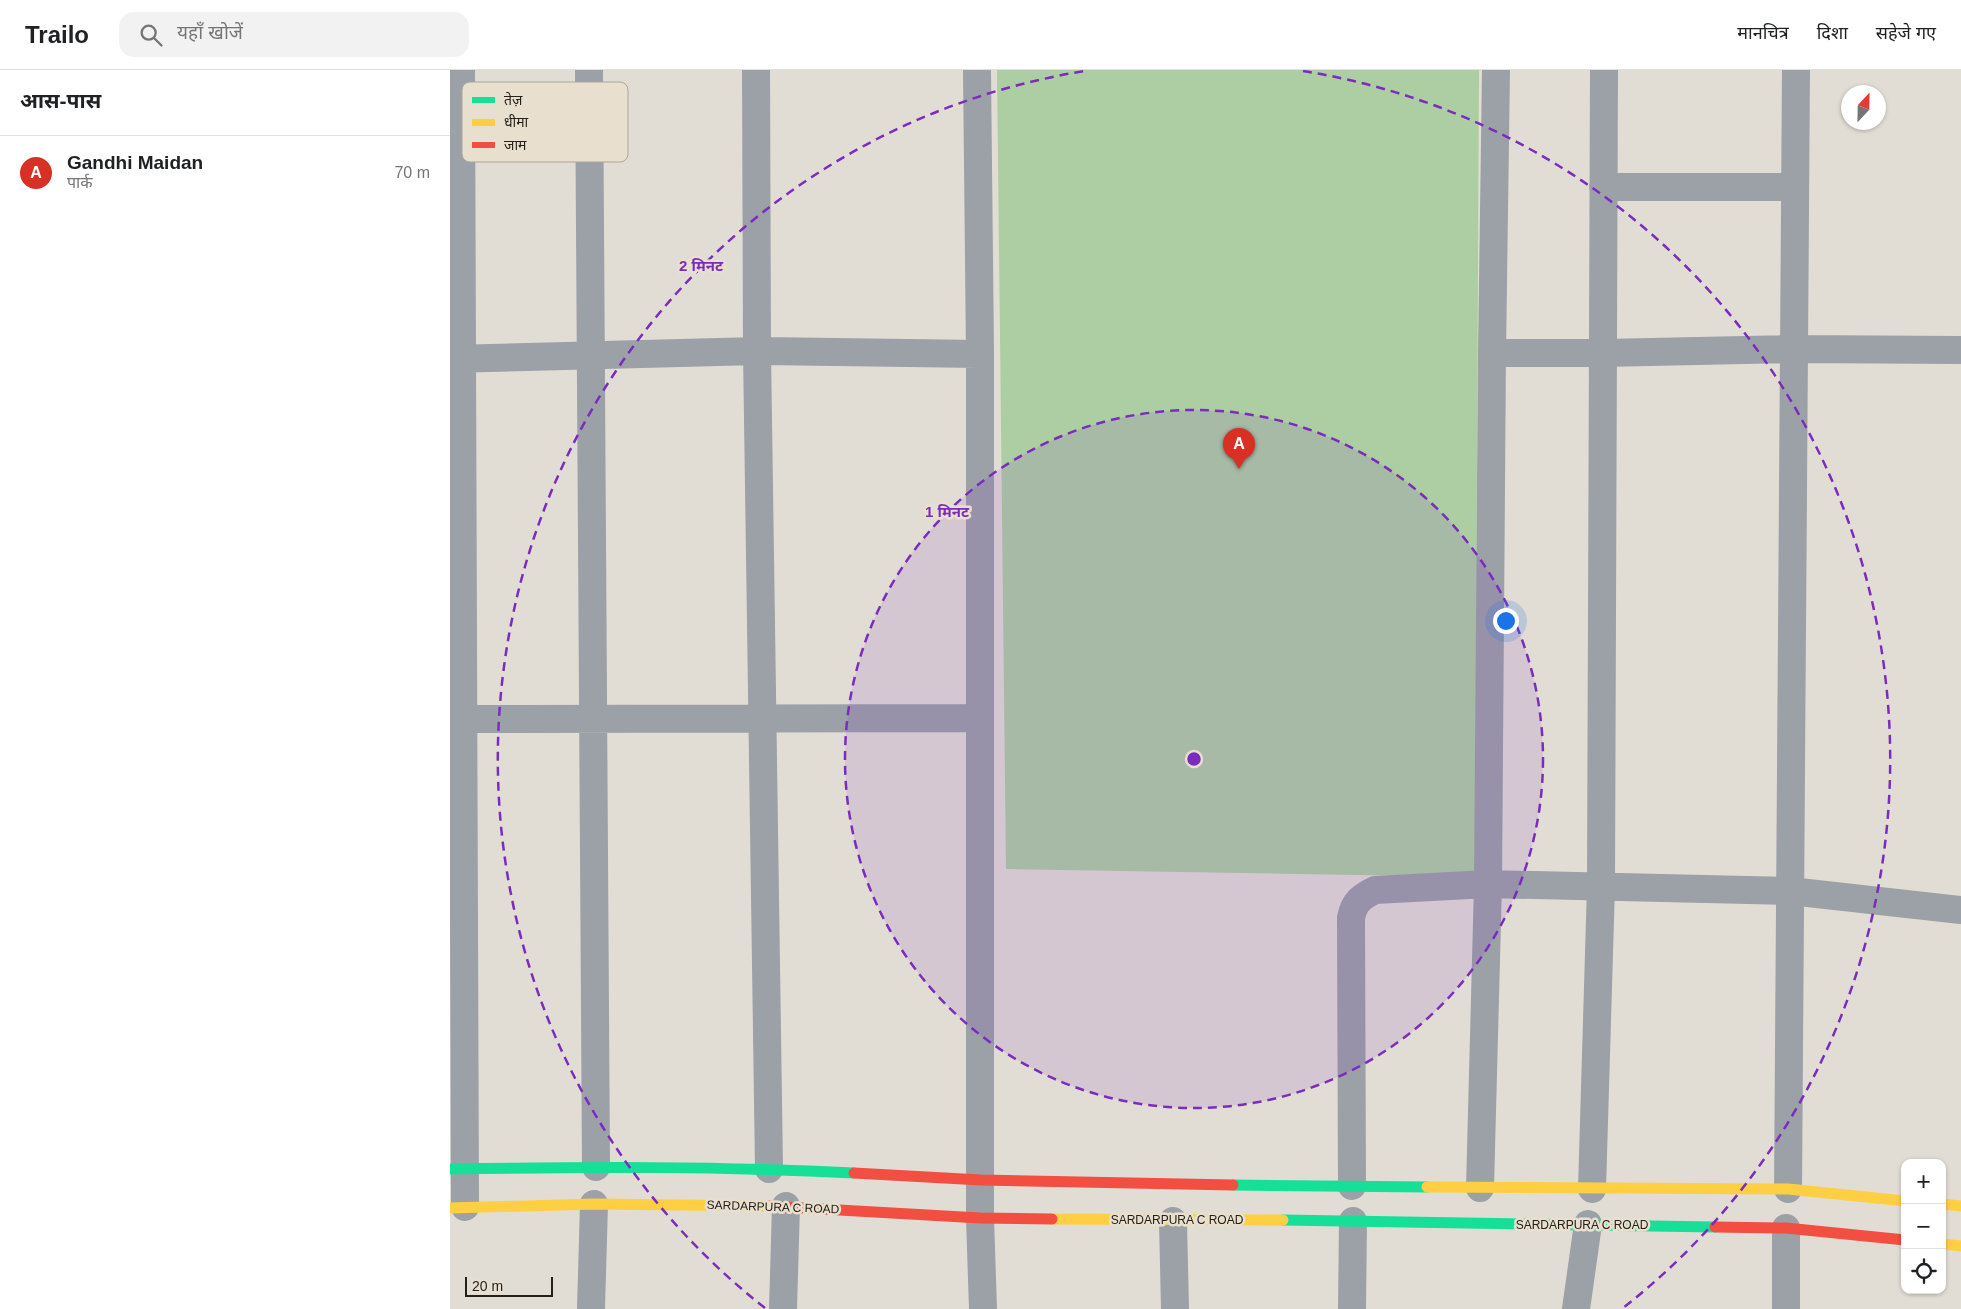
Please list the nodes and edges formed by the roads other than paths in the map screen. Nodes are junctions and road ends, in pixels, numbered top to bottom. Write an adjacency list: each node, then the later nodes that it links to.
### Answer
1 (460, 70): 17 (street)
2 (756, 70): 12 (street)
3 (977, 70): 15 (street)
4 (1496, 70): 13 (street)
5 (1604, 70): 8 (street)
6 (1796, 70): 9 (street)
7 (590, 162): 16 (street)
8 (1603, 187): 9 (street); 14 (street)
9 (1795, 187): 10 (street)
10 (1794, 349): 11 (street); 14 (street); 24 (street)
11 (1961, 350)
12 (757, 351): 15 (street); 16 (street); 18 (street)
13 (1492, 353): 14 (street); 22 (street)
14 (1603, 353): 23 (street)
15 (980, 354): 19 (street)
16 (591, 356): 17 (street); 21 (street)
17 (456, 359): 20 (street)
18 (762, 718): 19 (street); 21 (street); 28 (street)
19 (980, 718): 29 (street)
20 (456, 719): 21 (street); 27 (street)
21 (593, 719): 26 (street)
22 (1488, 884): 23 (street); 30 (street); 31 (street)
23 (1602, 886): 24 (street); 33 (street)
24 (1790, 891): 25 (street); 32 (street)
25 (1961, 910)
26 (596, 1166): 27 (street); 28 (street)
27 (457, 1169): 39 (street)
28 (768, 1169): 29 (street)
29 (981, 1180): 30 (street); 40 (street)
30 (1352, 1186): 31 (street)
31 (1480, 1188): 33 (street)
32 (1788, 1189): 33 (street); 34 (street)
33 (1592, 1190)
34 (1901, 1201)
35 (594, 1204): 37 (street, SARDARPURA C ROAD); 39 (street, SARDARPURA C ROAD); 48 (street)
36 (1946, 1204): 38 (street)
37 (786, 1206): 40 (street, SARDARPURA C ROAD); 49 (street)
38 (1961, 1206)
39 (457, 1207)
40 (980, 1218): 41 (street, SARDARPURA C ROAD); 50 (street)
41 (1173, 1221): 42 (street, SARDARPURA C ROAD); 51 (street)
42 (1353, 1221): 43 (street, SARDARPURA C ROAD); 52 (street)
43 (1588, 1224): 44 (street, SARDARPURA C ROAD); 53 (street)
44 (1786, 1228): 45 (street, SARDARPURA C ROAD); 54 (street)
45 (1901, 1240)
46 (1946, 1244): 47 (street)
47 (1961, 1246)
48 (591, 1309)
49 (783, 1309)
50 (983, 1309)
51 (1175, 1309)
52 (1352, 1309)
53 (1576, 1309)
54 (1786, 1309)

